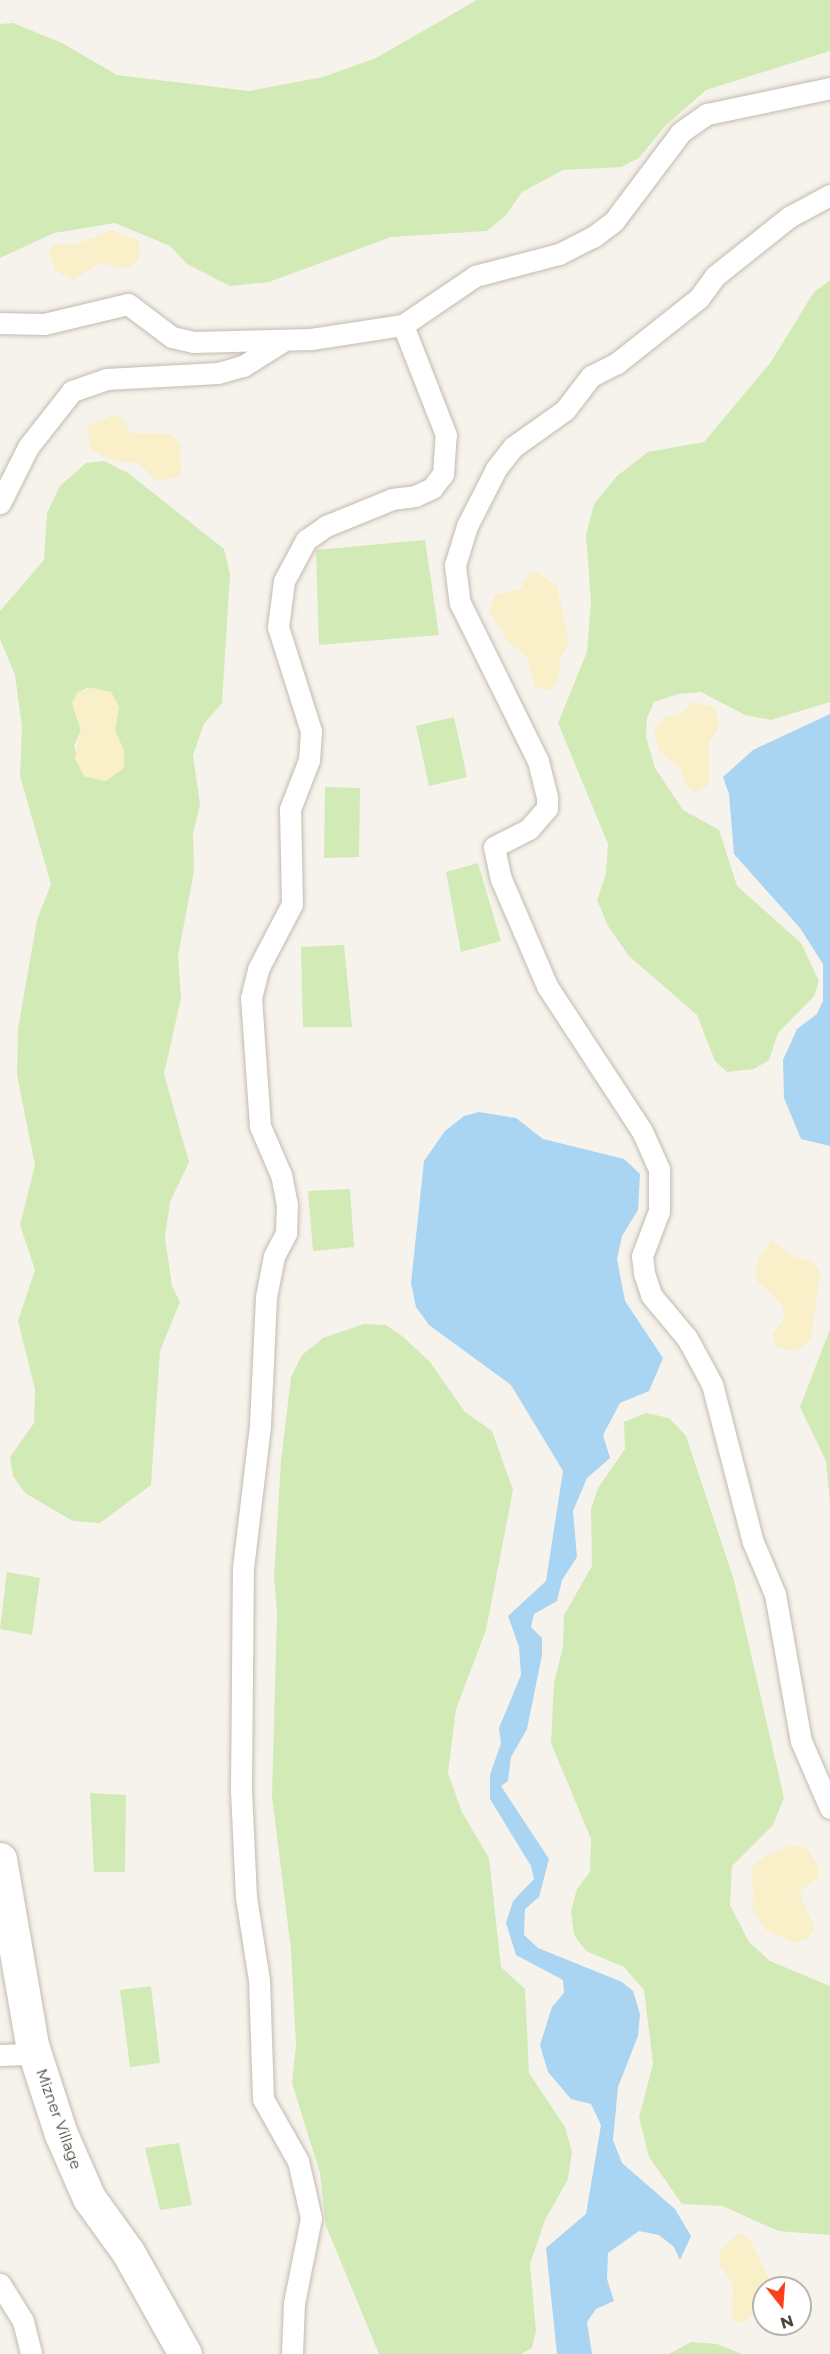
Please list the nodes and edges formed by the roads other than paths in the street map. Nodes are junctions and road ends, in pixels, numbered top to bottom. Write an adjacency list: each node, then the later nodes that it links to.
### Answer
1 (830, 88): 4 (lane)
2 (830, 195): 7 (lane)
3 (0, 323): 5 (lane)
4 (403, 326): 5 (lane); 14 (lane)
5 (285, 340): 6 (lane)
6 (0, 503)
7 (830, 1808)
8 (0, 1859): 9 (street, Mizner Village)
9 (35, 2054): 10 (lane); 13 (street, Mizner Village)
10 (0, 2055)
11 (0, 2284): 12 (lane)
12 (31, 2354)
13 (185, 2354)
14 (292, 2354)

